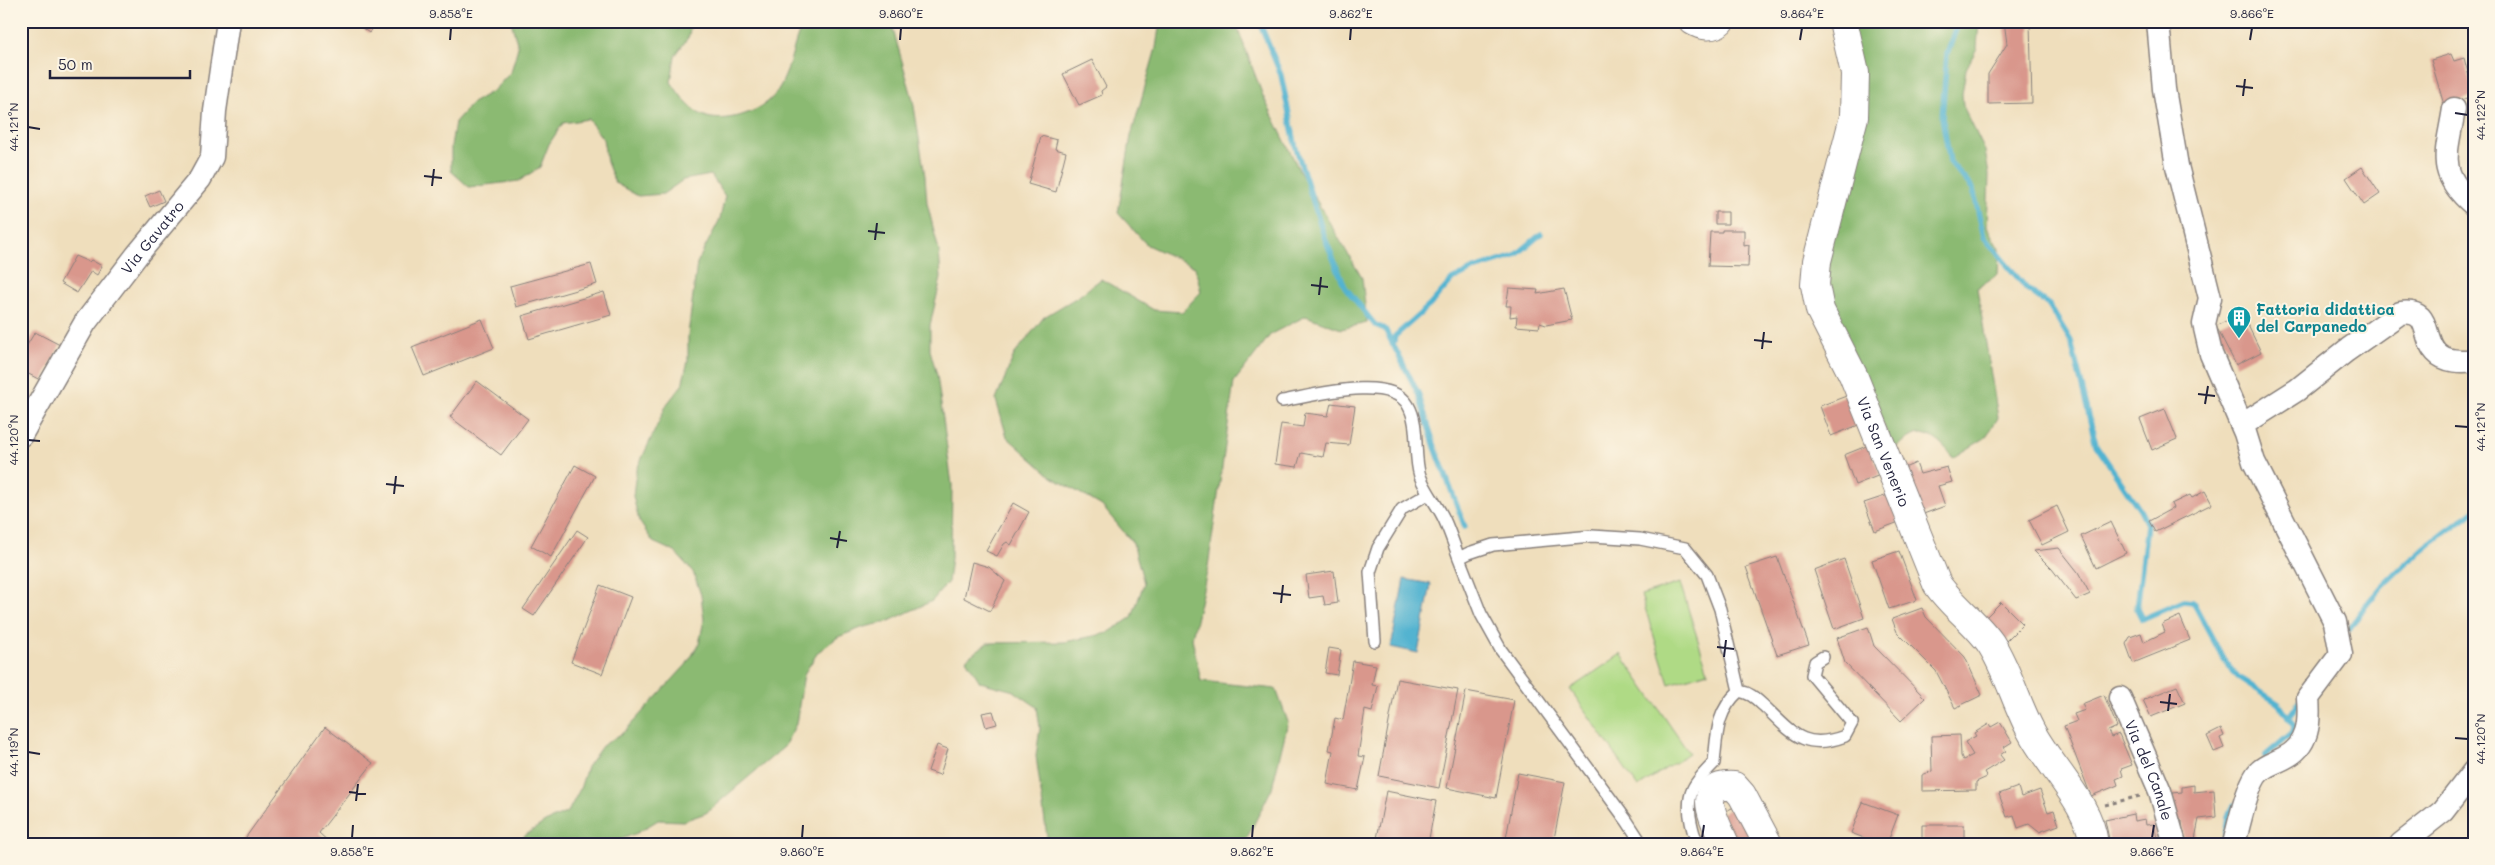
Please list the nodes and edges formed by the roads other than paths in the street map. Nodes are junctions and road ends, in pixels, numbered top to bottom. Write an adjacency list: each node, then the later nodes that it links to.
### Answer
1 (228, 21): 11 (street, Via Gavatro)
2 (1693, 21): 3 (street)
3 (1720, 21)
4 (1843, 21): 23 (street, Via San Venerio)
5 (2158, 21): 10 (street)
6 (2454, 109): 7 (street)
7 (2474, 206)
8 (2474, 360): 10 (street)
9 (1282, 401): 12 (lane)
10 (2242, 425): 25 (street)
11 (21, 435)
12 (1428, 494): 13 (lane); 14 (lane)
13 (1459, 558): 16 (lane); 19 (lane)
14 (1375, 641)
15 (1823, 657): 16 (lane)
16 (1739, 691): 20 (lane)
17 (2120, 698): 24 (street, Via del Canale)
18 (2474, 772): 26 (street)
19 (1642, 844)
20 (1700, 844)
21 (1725, 844): 22 (street)
22 (1768, 844)
23 (2094, 844)
24 (2175, 844)
25 (2234, 844)
26 (2401, 844)

